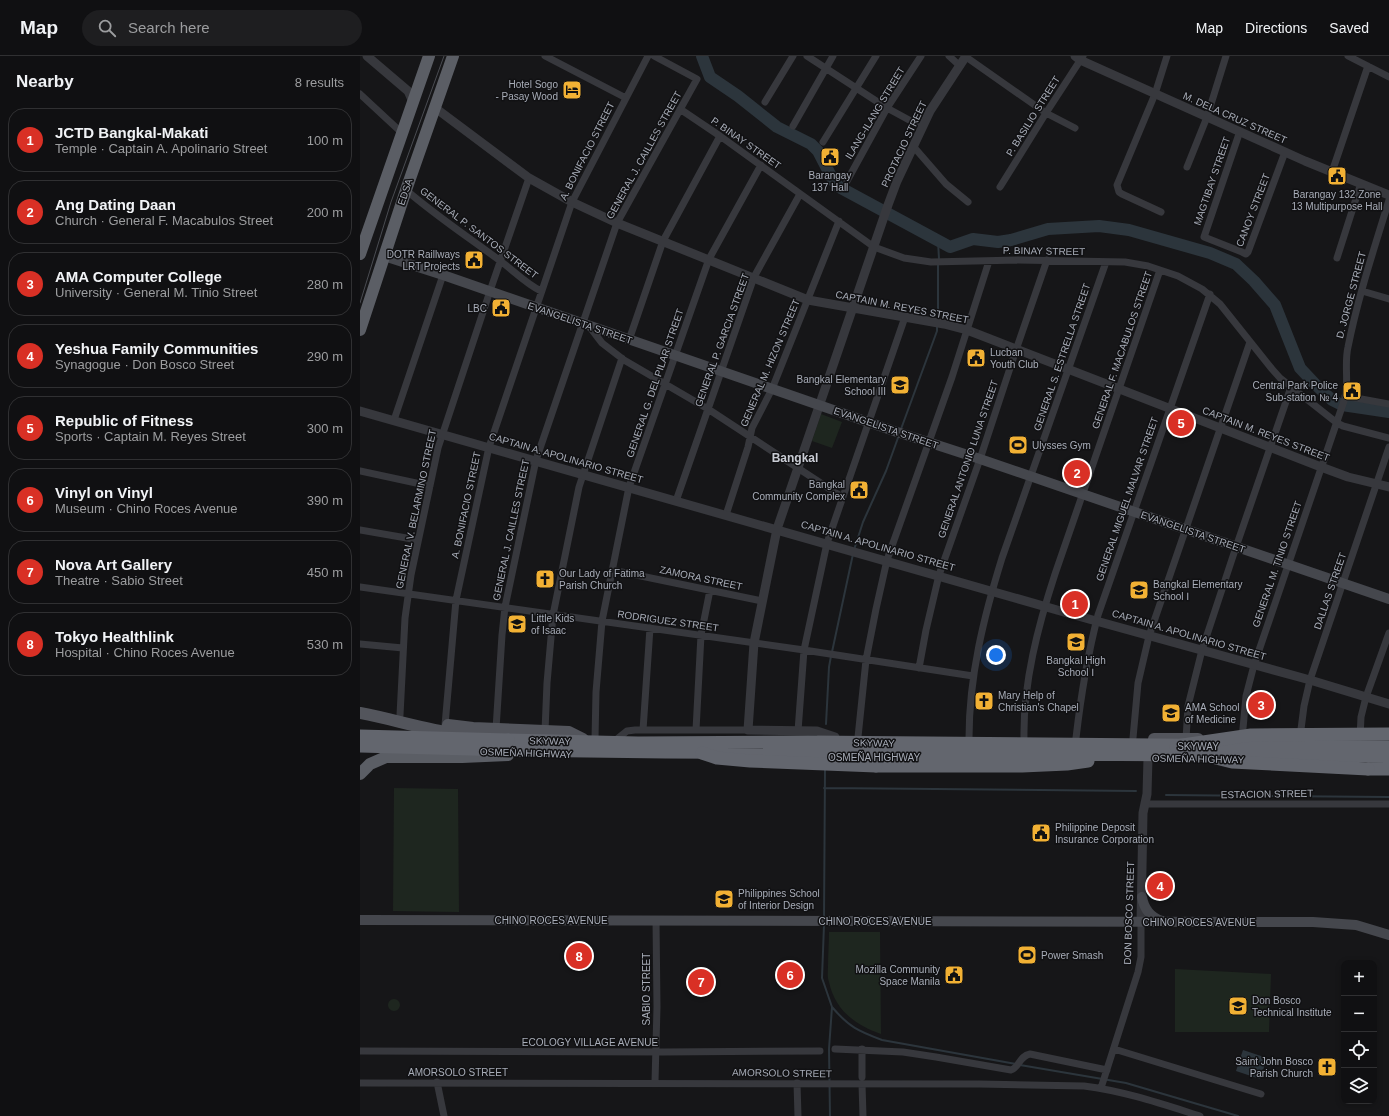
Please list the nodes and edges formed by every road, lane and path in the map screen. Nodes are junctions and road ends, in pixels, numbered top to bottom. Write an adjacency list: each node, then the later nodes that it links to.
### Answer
1 (367, 56): 26 (street)
2 (430, 56): 26 (highway)
3 (454, 56): 28 (highway, EDSA)
4 (545, 56): 25 (street)
5 (648, 56): 25 (street, A. BONIFACIO STREET)
6 (654, 56): 30 (street, GENERAL J. CAILLES STREET)
7 (793, 56): 27 (street)
8 (807, 56): 20 (street)
9 (833, 56): 20 (street)
10 (876, 56): 22 (street)
11 (921, 56): 29 (street, ILANG-ILANG STREET)
12 (949, 56): 18 (street)
13 (966, 56): 18 (street, PROTACIO STREET); 31 (street)
14 (1167, 56): 24 (street)
15 (1226, 56): 32 (street)
16 (1079, 57): 24 (street, M. DELA CRUZ STREET); 31 (street, P. BASILIO STREET)
17 (1353, 57): 19 (street)
18 (960, 66): 34 (street, PROTACIO STREET)
19 (1368, 66): 21 (street); 44 (street)
20 (826, 68): 22 (street); 33 (street)
21 (1389, 77)
22 (856, 88): 29 (street); 39 (street)
23 (360, 94): 37 (street)
24 (1154, 94): 32 (street, M. DELA CRUZ STREET); 55 (street)
25 (626, 98): 53 (street, A. BONIFACIO STREET)
26 (413, 102): 37 (highway)
27 (765, 102)
28 (434, 107): 45 (street, CAPTAIN M. REYES STREET); 49 (highway, EDSA)
29 (887, 108): 34 (street); 46 (street, ILANG-ILANG STREET)
30 (680, 109): 38 (street, P. BINAY STREET); 57 (street, GENERAL J. CAILLES STREET)
31 (1046, 113): 35 (street); 48 (street, P. BASILIO STREET)
32 (1207, 117): 36 (street, M. DELA CRUZ STREET); 43 (street)
33 (793, 126)
34 (922, 127): 40 (street, PROTACIO STREET)
35 (1075, 128)
36 (1240, 131): 41 (street, M. DELA CRUZ STREET); 58 (street, MAGTIBAY STREET)
37 (402, 133): 61 (highway)
38 (720, 136): 42 (street, P. BINAY STREET); 59 (street)
39 (823, 142)
40 (913, 146): 54 (street); 60 (street, PROTACIO STREET)
41 (1285, 152): 44 (street, M. DELA CRUZ STREET); 58 (street, CANOY STREET)
42 (761, 166): 50 (street, P. BINAY STREET); 64 (street, GENERAL G. DEL PILAR STREET)
43 (1187, 168)
44 (1332, 172): 47 (street, M. DELA CRUZ STREET)
45 (529, 178): 53 (street, CAPTAIN M. REYES STREET); 66 (street, GENERAL V. BELARMINO STREET)
46 (847, 181)
47 (1361, 184): 51 (street, M. DELA CRUZ STREET); 63 (street)
48 (1000, 187)
49 (406, 190): 62 (highway, EDSA); 66 (street, GENERAL P. SANTOS STREET)
50 (800, 194): 56 (street, P. BINAY STREET); 71 (street, GENERAL P. GARCIA STREET)
51 (1389, 195)
52 (1389, 200): 74 (street, D. JORGE STREET)
53 (572, 202): 57 (street, CAPTAIN M. REYES STREET); 73 (street, A. BONIFACIO STREET)
54 (968, 202)
55 (1161, 212)
56 (839, 222): 60 (street, P. BINAY STREET); 77 (street, GENERAL M. HIZON STREET)
57 (618, 223): 59 (street, CAPTAIN M. REYES STREET); 81 (street, GENERAL J. CAILLES STREET)
58 (1204, 237)
59 (663, 241): 64 (street, CAPTAIN M. REYES STREET); 84 (street)
60 (874, 247): 67 (street, P. BINAY STREET); 79 (street, PROTACIO STREET)
61 (360, 254)
62 (384, 256): 70 (main road, EVANGELISTA STREET); 82 (highway, EDSA)
63 (1337, 258)
64 (709, 259): 71 (street, CAPTAIN M. REYES STREET); 87 (street, GENERAL G. DEL PILAR STREET)
65 (1047, 260): 67 (street, P. BINAY STREET); 68 (street, P. BINAY STREET); 86 (street, GENERAL ANTONIO LUNA STREET)
66 (501, 261): 72 (street, GENERAL V. BELARMINO STREET); 73 (street, GENERAL P. SANTOS STREET)
67 (989, 261): 83 (street)
68 (1106, 262): 69 (street, P. BINAY STREET); 89 (street, GENERAL S. ESTRELLA STREET)
69 (1160, 270): 75 (street, P. BINAY STREET); 94 (street, GENERAL F. MACABULOS STREET)
70 (443, 275): 72 (main road, EVANGELISTA STREET); 101 (street)
71 (754, 277): 77 (street, CAPTAIN M. REYES STREET); 90 (street, GENERAL P. GARCIA STREET)
72 (490, 291): 78 (main road, EVANGELISTA STREET); 105 (street, GENERAL V. BELARMINO STREET)
73 (542, 291): 78 (street, A. BONIFACIO STREET)
74 (1362, 291): 76 (street); 95 (street, D. JORGE STREET)
75 (1210, 294): 85 (street, P. BINAY STREET); 99 (street, GENERAL MIGUEL MALVAR STREET)
76 (1389, 299)
77 (808, 300): 79 (street, CAPTAIN M. REYES STREET); 93 (street, GENERAL M. HIZON STREET)
78 (536, 307): 81 (main road, EVANGELISTA STREET); 109 (street, A. BONIFACIO STREET)
79 (853, 308): 80 (street, CAPTAIN M. REYES STREET); 97 (street, PROTACIO STREET)
80 (905, 317): 83 (street, CAPTAIN M. REYES STREET); 102 (street)
81 (586, 325): 84 (main road, EVANGELISTA STREET); 88 (street); 113 (street, GENERAL J. CAILLES STREET)
82 (360, 330)
83 (967, 330): 86 (street, CAPTAIN M. REYES STREET); 108 (street)
84 (629, 340): 87 (main road, EVANGELISTA STREET)
85 (1250, 342): 92 (street, P. BINAY STREET); 104 (street)
86 (1016, 350): 89 (street, CAPTAIN M. REYES STREET); 112 (street, GENERAL ANTONIO LUNA STREET)
87 (675, 355): 90 (main road, EVANGELISTA STREET); 91 (street, GENERAL G. DEL PILAR STREET)
88 (622, 358): 91 (street); 117 (street)
89 (1067, 370): 94 (street, CAPTAIN M. REYES STREET); 118 (street, GENERAL S. ESTRELLA STREET)
90 (721, 372): 93 (main road, EVANGELISTA STREET); 98 (street, GENERAL P. GARCIA STREET)
91 (665, 384): 98 (street); 121 (street, GENERAL G. DEL PILAR STREET)
92 (1291, 387): 103 (street, P. BINAY STREET); 110 (street)
93 (772, 389): 97 (main road, EVANGELISTA STREET); 106 (street, GENERAL M. HIZON STREET)
94 (1118, 389): 99 (street, CAPTAIN M. REYES STREET); 123 (street, GENERAL F. MACABULOS STREET)
95 (1345, 397): 96 (street); 103 (street, GENERAL M. TINIO STREET)
96 (1389, 404)
97 (819, 405): 102 (main road, EVANGELISTA STREET); 114 (street, PROTACIO STREET)
98 (708, 409): 106 (street); 125 (street, GENERAL P. GARCIA STREET)
99 (1169, 409): 104 (street, CAPTAIN M. REYES STREET); 126 (street, GENERAL MIGUEL MALVAR STREET)
100 (360, 411): 101 (street, CAPTAIN A. APOLINARIO STREET)
101 (394, 420): 105 (street, CAPTAIN A. APOLINARIO STREET)
102 (869, 422): 108 (main road, EVANGELISTA STREET); 124 (street)
103 (1337, 423): 107 (street, P. BINAY STREET); 115 (street, GENERAL M. TINIO STREET)
104 (1220, 429): 110 (street, CAPTAIN M. REYES STREET); 130 (street)
105 (442, 434): 109 (street, CAPTAIN A. APOLINARIO STREET); 120 (street, GENERAL V. BELARMINO STREET)
106 (751, 436): 114 (street); 127 (street, GENERAL M. HIZON STREET)
107 (1389, 438)
108 (929, 442): 112 (main road, EVANGELISTA STREET); 134 (street)
109 (489, 447): 113 (street, CAPTAIN A. APOLINARIO STREET); 144 (street, A. BONIFACIO STREET)
110 (1270, 448): 115 (street, CAPTAIN M. REYES STREET); 133 (street)
111 (1389, 448): 119 (street, DALLAS STREET)
112 (980, 459): 118 (main road, EVANGELISTA STREET); 137 (street, GENERAL ANTONIO LUNA STREET)
113 (536, 460): 117 (street, CAPTAIN A. APOLINARIO STREET); 147 (street, GENERAL J. CAILLES STREET)
114 (798, 467): 124 (street); 128 (street, PROTACIO STREET)
115 (1321, 467): 119 (street, CAPTAIN M. REYES STREET); 135 (street, GENERAL M. TINIO STREET)
116 (360, 471): 120 (street)
117 (583, 474): 121 (street, CAPTAIN A. APOLINARIO STREET); 148 (street)
118 (1031, 477): 123 (main road, EVANGELISTA STREET); 141 (street, GENERAL S. ESTRELLA STREET)
119 (1377, 484): 122 (street, CAPTAIN M. REYES STREET); 138 (street, DALLAS STREET)
120 (430, 486): 131 (street, GENERAL V. BELARMINO STREET)
121 (629, 487): 125 (street, CAPTAIN A. APOLINARIO STREET); 136 (street, GENERAL G. DEL PILAR STREET)
122 (1389, 487)
123 (1082, 494): 126 (main road, EVANGELISTA STREET); 146 (street, GENERAL F. MACABULOS STREET)
124 (842, 497): 132 (street)
125 (676, 501): 127 (street, CAPTAIN A. APOLINARIO STREET)
126 (1133, 512): 130 (main road, EVANGELISTA STREET); 149 (street, GENERAL MIGUEL MALVAR STREET)
127 (726, 515): 128 (street, CAPTAIN A. APOLINARIO STREET)
128 (777, 529): 132 (street, CAPTAIN A. APOLINARIO STREET); 145 (street, PROTACIO STREET)
129 (360, 530): 131 (street)
130 (1185, 530): 133 (main road, EVANGELISTA STREET); 154 (street)
131 (418, 540): 142 (street, GENERAL V. BELARMINO STREET)
132 (827, 543): 134 (street, CAPTAIN A. APOLINARIO STREET); 158 (street)
133 (1236, 547): 135 (main road, EVANGELISTA STREET); 159 (street)
134 (888, 560): 137 (street, CAPTAIN A. APOLINARIO STREET); 160 (street)
135 (1288, 565): 138 (main road, EVANGELISTA STREET); 161 (street, GENERAL M. TINIO STREET)
136 (612, 570): 140 (street, ZAMORA STREET); 150 (street, GENERAL G. DEL PILAR STREET)
137 (939, 575): 141 (street, CAPTAIN A. APOLINARIO STREET); 162 (street, GENERAL ANTONIO LUNA STREET)
138 (1344, 584): 143 (main road, EVANGELISTA STREET); 164 (street, DALLAS STREET)
139 (360, 587): 142 (street, RODRIGUEZ STREET)
140 (710, 590): 145 (street, ZAMORA STREET); 153 (street)
141 (992, 590): 146 (street, CAPTAIN A. APOLINARIO STREET); 163 (street, GENERAL S. ESTRELLA STREET)
142 (409, 593): 144 (street, RODRIGUEZ STREET); 157 (street, GENERAL V. BELARMINO STREET)
143 (1389, 599)
144 (456, 600): 147 (street, RODRIGUEZ STREET); 170 (street, A. BONIFACIO STREET)
145 (762, 601): 155 (street, PROTACIO STREET)
146 (1045, 606): 149 (street, CAPTAIN A. APOLINARIO STREET); 182 (street, GENERAL F. MACABULOS STREET)
147 (505, 607): 148 (street, RODRIGUEZ STREET); 171 (street, GENERAL J. CAILLES STREET)
148 (553, 615): 150 (street, RODRIGUEZ STREET); 175 (street)
149 (1097, 621): 154 (street, CAPTAIN A. APOLINARIO STREET); 183 (street, GENERAL MIGUEL MALVAR STREET)
150 (602, 622): 151 (street, RODRIGUEZ STREET); 185 (street, GENERAL G. DEL PILAR STREET)
151 (650, 628): 153 (street, RODRIGUEZ STREET); 172 (street)
152 (1389, 633): 165 (street)
153 (701, 636): 155 (street, RODRIGUEZ STREET); 173 (street)
154 (1149, 636): 159 (street, CAPTAIN A. APOLINARIO STREET); 184 (street)
155 (754, 643): 158 (street, RODRIGUEZ STREET); 174 (street, PROTACIO STREET)
156 (360, 644): 157 (street)
157 (403, 648): 169 (street, GENERAL V. BELARMINO STREET)
158 (804, 650): 160 (street, RODRIGUEZ STREET); 176 (street)
159 (1202, 650): 161 (street, CAPTAIN A. APOLINARIO STREET); 188 (street)
160 (866, 660): 162 (street, RODRIGUEZ STREET); 180 (street)
161 (1254, 665): 164 (street, CAPTAIN A. APOLINARIO STREET); 187 (street, GENERAL M. TINIO STREET)
162 (919, 668): 163 (street, RODRIGUEZ STREET)
163 (973, 676): 181 (street, GENERAL S. ESTRELLA STREET)
164 (1310, 680): 165 (street, CAPTAIN A. APOLINARIO STREET); 189 (street, DALLAS STREET)
165 (1366, 697): 166 (street, CAPTAIN A. APOLINARIO STREET); 190 (street)
166 (1389, 704)
167 (360, 707): 169 (main road, OSMEÑA HIGHWAY)
168 (360, 713): 185 (main road, OSMEÑA HIGHWAY)
169 (400, 714): 170 (main road, OSMEÑA HIGHWAY)
170 (445, 725): 171 (main road, OSMEÑA HIGHWAY)
171 (496, 729): 175 (main road, OSMEÑA HIGHWAY)
172 (643, 730): 173 (street, OSMEÑA HIGHWAY); 186 (street, OSMEÑA HIGHWAY)
173 (696, 730): 174 (street, OSMEÑA HIGHWAY)
174 (748, 730): 176 (street, OSMEÑA HIGHWAY)
175 (545, 731): 185 (main road, OSMEÑA HIGHWAY)
176 (798, 731): 179 (street, OSMEÑA HIGHWAY)
177 (361, 732): 188 (highway, SKYWAY, bridge); 194 (main road)
178 (1389, 734): 188 (highway, bridge)
179 (834, 737): 180 (main road, OSMEÑA HIGHWAY); 186 (main road, OSMEÑA HIGHWAY)
180 (858, 737): 181 (main road, OSMEÑA HIGHWAY)
181 (968, 738): 182 (main road, OSMEÑA HIGHWAY)
182 (1024, 738): 183 (main road, OSMEÑA HIGHWAY)
183 (1076, 738): 184 (main road, OSMEÑA HIGHWAY)
184 (1132, 738): 188 (main road, OSMEÑA HIGHWAY)
185 (589, 739): 186 (main road, OSMEÑA HIGHWAY)
186 (617, 739)
187 (1242, 741): 188 (main road, OSMEÑA HIGHWAY); 189 (main road, OSMEÑA HIGHWAY)
188 (1181, 742): 193 (highway, SKYWAY, bridge)
189 (1300, 743): 190 (main road, OSMEÑA HIGHWAY)
190 (1359, 744): 191 (main road, OSMEÑA HIGHWAY)
191 (1389, 744)
192 (360, 747): 194 (main road, OSMEÑA HIGHWAY); 195 (highway, SKYWAY, bridge)
193 (1389, 747)
194 (435, 750): 196 (main road, OSMEÑA HIGHWAY)
195 (702, 753): 197 (highway, SKYWAY, bridge); 198 (highway, bridge)
196 (543, 754): 198 (main road, OSMEÑA HIGHWAY); 202 (highway)
197 (1208, 756): 200 (highway, SKYWAY, bridge); 201 (highway, bridge)
198 (1097, 758): 199 (main road, OSMEÑA HIGHWAY)
199 (1148, 758): 200 (main road, OSMEÑA HIGHWAY); 203 (street, DON BOSCO STREET)
200 (1389, 758)
201 (1389, 769)
202 (360, 774)
203 (1145, 804): 204 (street, ESTACION STREET); 205 (street, DON BOSCO STREET)
204 (1389, 804)
205 (1142, 897): 208 (street, DON BOSCO STREET); 209 (main road)
206 (360, 920): 207 (main road, CHINO ROCES AVENUE)
207 (656, 920): 208 (main road, CHINO ROCES AVENUE); 216 (street, SABIO STREET)
208 (1141, 922): 209 (main road, CHINO ROCES AVENUE); 213 (street, DON BOSCO STREET)
209 (1166, 922): 210 (main road, CHINO ROCES AVENUE)
210 (1389, 936)
211 (835, 1048): 212 (street)
212 (862, 1049): 217 (street); 218 (street)
213 (1114, 1049): 217 (street, DON BOSCO STREET); 224 (street)
214 (360, 1051): 216 (street, ECOLOGY VILLAGE AVENUE)
215 (820, 1051): 216 (street, ECOLOGY VILLAGE AVENUE)
216 (656, 1052): 220 (street, SABIO STREET)
217 (1107, 1070): 221 (street, DON BOSCO STREET)
218 (862, 1080): 221 (street, AMORSOLO STREET); 223 (street, AMORSOLO STREET); 227 (street)
219 (437, 1082): 220 (street, AMORSOLO STREET); 222 (street, AMORSOLO STREET); 225 (street)
220 (655, 1082): 223 (street, AMORSOLO STREET)
221 (1103, 1082): 228 (street, AMORSOLO STREET)
222 (360, 1083)
223 (797, 1083): 226 (street)
224 (1261, 1094)
225 (444, 1116)
226 (798, 1116)
227 (863, 1116)
228 (1200, 1116)

